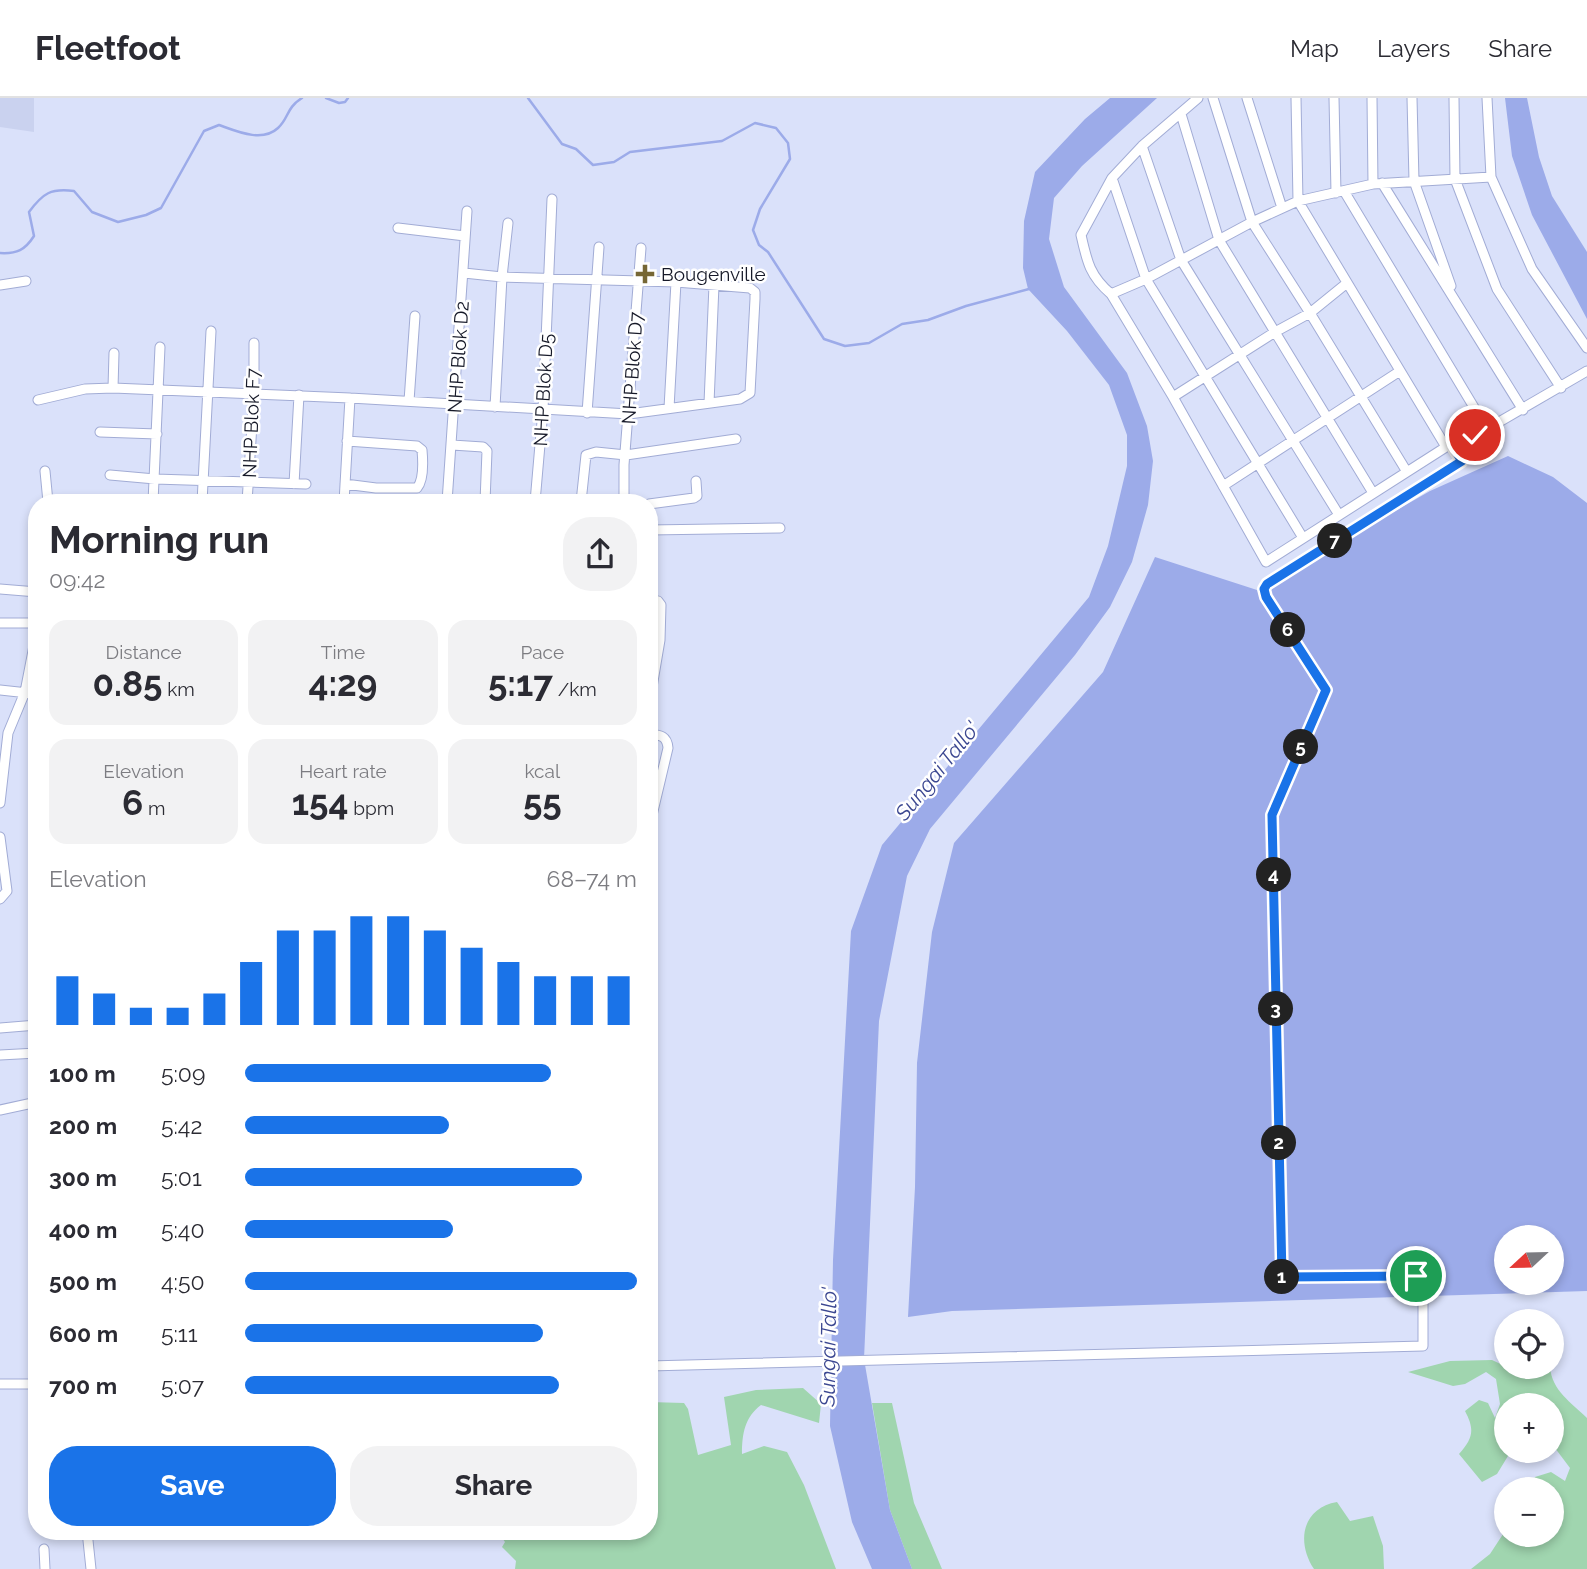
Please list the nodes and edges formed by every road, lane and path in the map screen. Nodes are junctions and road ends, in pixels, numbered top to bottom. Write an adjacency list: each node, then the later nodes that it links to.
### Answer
1 (1198, 98): 10 (street)
2 (1213, 98): 22 (street)
3 (1247, 98): 20 (street)
4 (1296, 98): 19 (street)
5 (1334, 98): 17 (street)
6 (1372, 98): 16 (street)
7 (1412, 98): 15 (street)
8 (1454, 98): 14 (street)
9 (1487, 98): 12 (street)
10 (1181, 114): 11 (street); 26 (street)
11 (1142, 146): 13 (street); 29 (street)
12 (1491, 177): 14 (street); 49 (street)
13 (1112, 178): 33 (street); 41 (street)
14 (1455, 179): 15 (street); 56 (street)
15 (1414, 181): 16 (street); 42 (street)
16 (1378, 183): 17 (street); 42 (street)
17 (1340, 192): 19 (street); 75 (street)
18 (552, 199): 32 (street, NHP Blok D5)
19 (1298, 201): 20 (street); 38 (street)
20 (1282, 208): 22 (street)
21 (467, 211): 25 (street, NHP Blok D2)
22 (1252, 222): 26 (street); 43 (street)
23 (508, 223): 31 (street)
24 (398, 228): 25 (street)
25 (465, 236): 30 (street, NHP Blok D2)
26 (1219, 240): 29 (street); 46 (street)
27 (599, 247): 34 (street)
28 (641, 248): 36 (street, NHP Blok D7)
29 (1181, 260): 33 (street); 51 (street)
30 (464, 273): 31 (street); 67 (street, NHP Blok D2)
31 (502, 277): 32 (street); 68 (street)
32 (549, 277): 34 (street); 70 (street, NHP Blok D5)
33 (1146, 279): 41 (street); 54 (street)
34 (598, 280): 36 (street); 72 (street)
35 (26, 281): 39 (street)
36 (637, 281): 37 (street); 73 (street, NHP Blok D7)
37 (676, 282): 40 (street); 69 (street)
38 (1348, 283): 43 (street); 52 (street)
39 (0, 285)
40 (714, 285): 66 (street); 66 (street)
41 (1111, 294): 61 (street)
42 (1457, 303): 71 (street)
43 (1310, 313): 46 (street); 62 (street)
44 (415, 316): 65 (street)
45 (211, 331): 58 (street)
46 (1275, 332): 51 (street); 74 (street)
47 (254, 343): 59 (street, NHP Blok F7)
48 (160, 347): 57 (street)
49 (1587, 348)
50 (114, 354): 55 (street)
51 (1240, 354): 54 (street); 80 (street)
52 (1400, 371): 62 (street); 83 (street)
53 (1587, 371): 56 (street)
54 (1205, 377): 61 (street); 86 (street)
55 (113, 388): 57 (street); 64 (street)
56 (1561, 388): 71 (street)
57 (160, 391): 58 (street); 77 (street)
58 (209, 392): 59 (street); 91 (street)
59 (254, 394): 60 (street); 93 (street, NHP Blok F7)
60 (299, 396): 63 (street); 94 (street)
61 (1173, 397): 97 (street)
62 (1360, 397): 74 (street); 88 (street)
63 (350, 398): 65 (street); 79 (street)
64 (38, 400)
65 (408, 401): 67 (street)
66 (709, 403): 69 (street)
67 (455, 404): 68 (street); 81 (street, NHP Blok D2)
68 (495, 407): 70 (street)
69 (669, 408): 73 (street)
70 (543, 410): 72 (street); 106 (street, NHP Blok D5)
71 (1523, 410): 75 (street)
72 (587, 413): 73 (street)
73 (629, 414): 84 (street, NHP Blok D7)
74 (1328, 419): 80 (street); 98 (street)
75 (1487, 429): 83 (street)
76 (100, 432): 77 (street)
77 (157, 434): 90 (street)
78 (736, 439): 84 (street)
79 (348, 441): 96 (street); 96 (street)
80 (1293, 441): 86 (street); 110 (street)
81 (452, 445): 104 (street, NHP Blok D2); 105 (street)
82 (1488, 445): 85 (street)
83 (1449, 446): 85 (street); 88 (street)
84 (626, 455): 107 (street); 108 (street, NHP Blok D7)
85 (1462, 461): 132 (street)
86 (1258, 463): 97 (street); 113 (street)
87 (45, 471): 99 (street)
88 (1407, 472): 98 (street)
89 (110, 475): 90 (street)
90 (155, 479): 91 (street); 100 (street)
91 (202, 481): 93 (street); 101 (street)
92 (696, 481): 109 (street)
93 (248, 482): 94 (street); 102 (street, NHP Blok F7)
94 (294, 484): 95 (street)
95 (306, 484)
96 (345, 484): 103 (street)
97 (1223, 486): 113 (street)
98 (1373, 493): 110 (street)
99 (47, 494)
100 (154, 494)
101 (202, 494)
102 (247, 494)
103 (344, 494)
104 (448, 494)
105 (485, 494)
106 (536, 494)
107 (582, 494)
108 (624, 494)
109 (658, 502)
110 (1339, 515): 113 (street)
111 (780, 528): 112 (street)
112 (658, 530)
113 (1303, 538)
114 (0, 589): 115 (street)
115 (28, 591)
116 (0, 623): 117 (street)
117 (28, 623)
118 (0, 690): 119 (street)
119 (28, 692)
120 (28, 700): 123 (street)
121 (658, 735): 122 (street)
122 (658, 790)
123 (0, 803)
124 (0, 837): 125 (street)
125 (0, 899)
126 (28, 1026): 127 (street)
127 (0, 1028)
128 (28, 1053): 129 (street)
129 (0, 1054)
130 (28, 1104): 131 (street)
131 (0, 1110)
132 (658, 1366)
133 (0, 1384): 134 (street)
134 (28, 1384)
135 (88, 1540): 138 (street)
136 (44, 1549): 137 (street)
137 (45, 1569)
138 (91, 1569)

